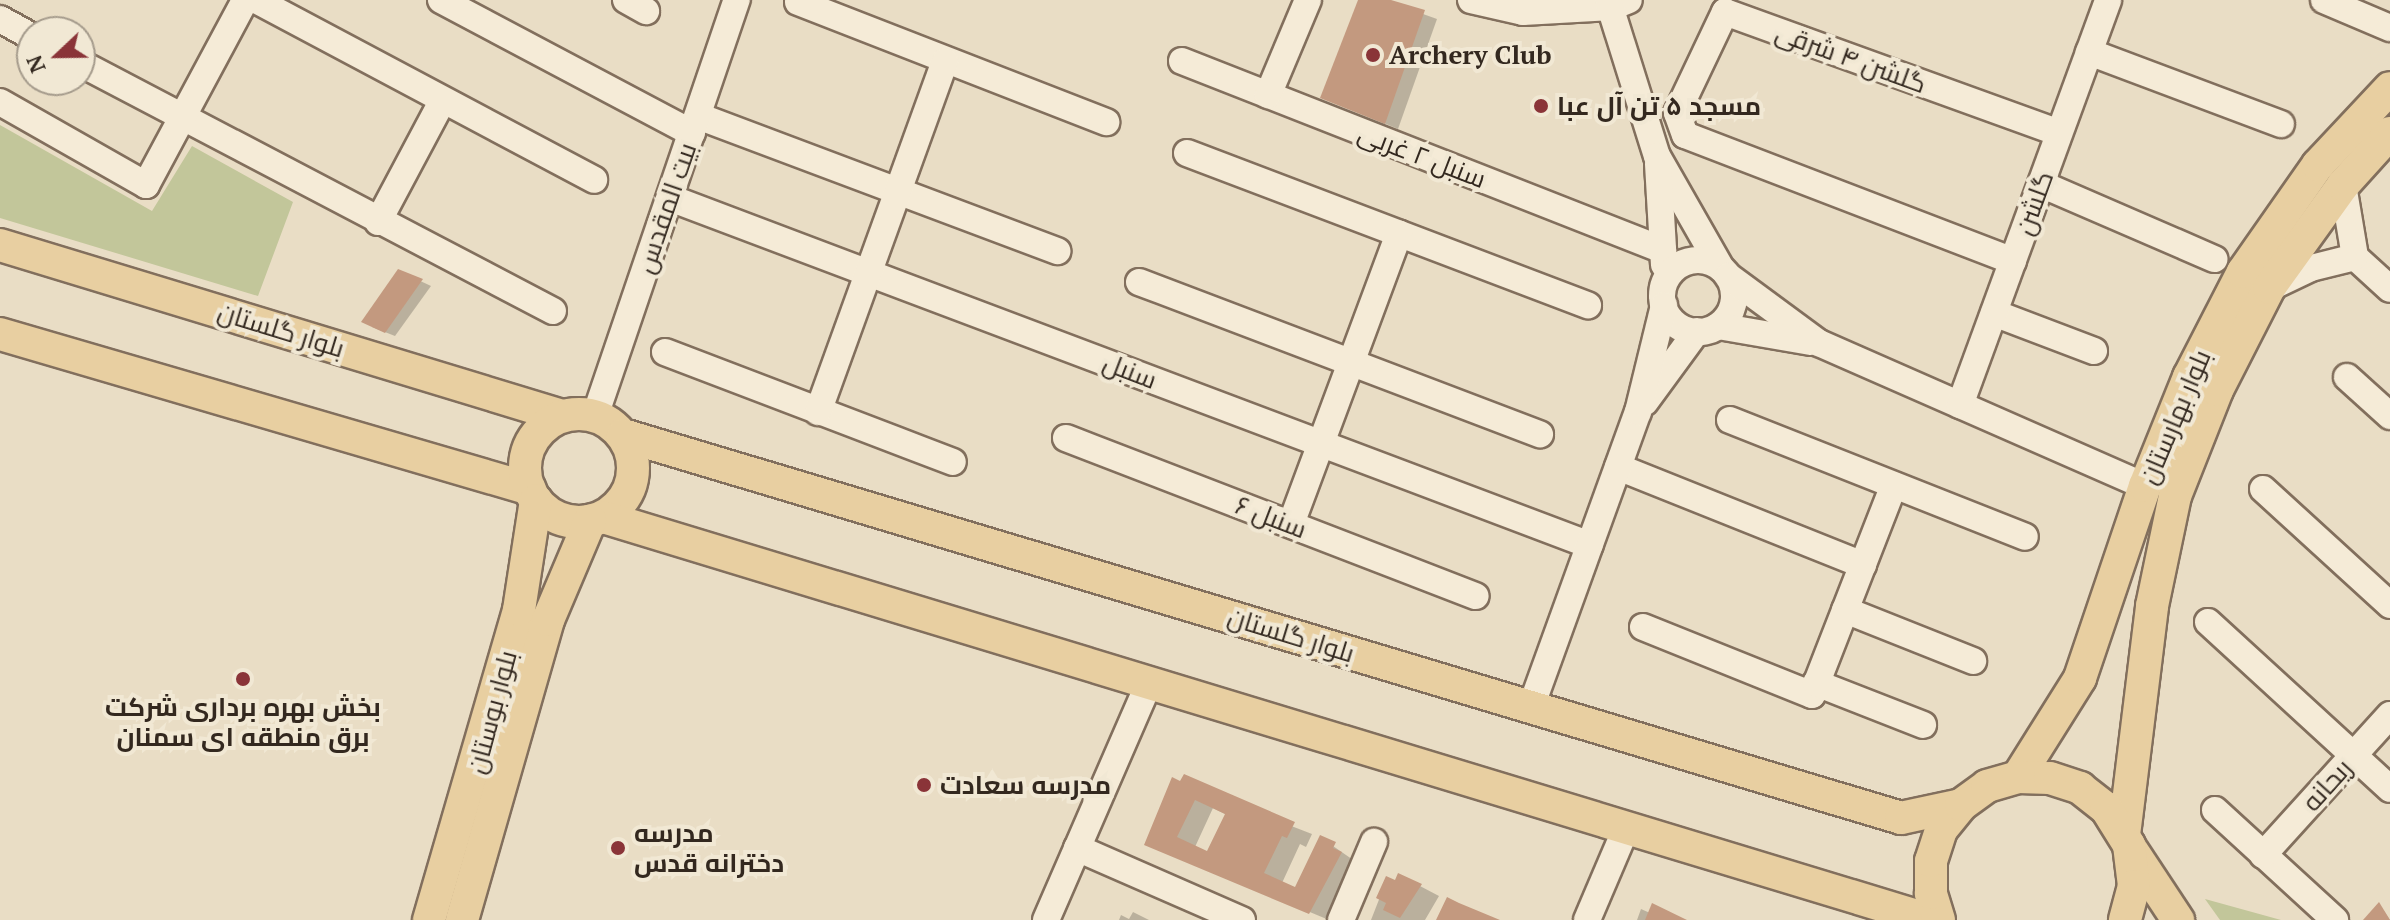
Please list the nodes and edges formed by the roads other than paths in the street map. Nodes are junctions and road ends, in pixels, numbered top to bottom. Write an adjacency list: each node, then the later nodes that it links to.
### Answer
1 (245, 0): 20 (street)
2 (256, 0): 18 (street)
3 (441, 0): 23 (street)
4 (737, 0): 23 (street, بیت المقدس)
5 (1308, 0): 17 (street)
6 (1471, 0): 9 (street)
7 (2324, 0): 11 (street)
8 (798, 2): 13 (street)
9 (1617, 2): 27 (street)
10 (2103, 2): 12 (street, گلشن)
11 (2390, 28)
12 (2089, 52): 22 (street); 24 (street, گلشن)
13 (945, 61): 21 (street); 31 (street)
14 (1182, 61): 17 (street, سنبل ۲ غربی)
15 (96, 72): 20 (street)
16 (2390, 88): 71 (main road, بلوار بهارستان)
17 (1268, 95): 36 (street, سنبل ۲ غربی)
18 (443, 100): 28 (street); 33 (street)
19 (0, 102): 20 (street)
20 (181, 118): 33 (street)
21 (1106, 122)
22 (2281, 124)
23 (695, 125): 31 (street); 32 (street, بیت المقدس)
24 (2059, 133): 29 (street, گلشن); 40 (street, گلشن ۴ شرقی)
25 (2390, 133): 30 (main road, بلوار بهارستان)
26 (1187, 153): 34 (street)
27 (1657, 156): 36 (street); 41 (street)
28 (594, 180)
29 (2041, 184): 39 (street); 40 (street, گلشن)
30 (2343, 185): 38 (street); 44 (main road, بلوار بهارستان)
31 (898, 191): 37 (street); 42 (street)
32 (670, 198): 42 (street, سنبل); 61 (street, بیت المقدس)
33 (378, 222): 48 (street)
34 (1399, 233): 47 (street); 55 (street)
35 (0, 245): 60 (main road, بلوار گلستان)
36 (1663, 250): 46 (street)
37 (1058, 251)
38 (2355, 257): 44 (street); 45 (street)
39 (2214, 259)
40 (2013, 261): 49 (street, گلشن)
41 (1724, 272): 46 (street); 50 (street); 52 (street)
42 (868, 273): 58 (street); 67 (street, سنبل)
43 (1139, 282): 55 (street)
44 (2269, 288): 96 (main road, بلوار بهارستان)
45 (2390, 289)
46 (1664, 294): 50 (street); 59 (street)
47 (1588, 305)
48 (553, 311)
49 (1994, 313): 53 (street); 57 (street, گلشن)
50 (1708, 328): 52 (street); 59 (street)
51 (0, 334): 73 (main road)
52 (1819, 343): 57 (street)
53 (2094, 351)
54 (665, 352): 58 (street)
55 (1351, 363): 64 (street); 67 (street)
56 (2347, 377): 62 (street)
57 (1960, 405): 71 (street)
58 (818, 412): 68 (street)
59 (1638, 412): 69 (street)
60 (562, 416): 61 (main road); 73 (main road)
61 (595, 416): 65 (main road)
62 (2390, 416)
63 (1730, 420): 70 (street)
64 (1540, 434)
65 (623, 435): 74 (main road); 87 (main road, بلوار گلستان)
66 (1066, 438): 75 (street, سنبل ۶)
67 (1321, 444): 75 (street); 77 (street, سنبل)
68 (953, 462)
69 (1618, 467): 77 (street); 78 (street)
70 (1894, 485): 76 (street); 78 (street)
71 (2145, 486): 91 (main road, بلوار بهارستان)
72 (2263, 489): 80 (street)
73 (533, 495): 74 (main road); 100 (main road, بلوار بوستان)
74 (596, 519): 85 (main road); 101 (main road, بلوار بوستان)
75 (1291, 524): 79 (street, سنبل ۶)
76 (2025, 537)
77 (1590, 545): 87 (street)
78 (1863, 565): 81 (street)
79 (1476, 596)
80 (2390, 605)
81 (1845, 610): 84 (street); 86 (street)
82 (2208, 622): 90 (street)
83 (1643, 627): 86 (street)
84 (1973, 661)
85 (1149, 683): 95 (main road); 98 (street)
86 (1814, 689): 89 (street)
87 (1531, 707): 93 (main road, بلوار گلستان)
88 (2390, 715): 90 (street, ریحانه)
89 (1923, 725)
90 (2354, 755): 92 (street); 99 (street, ریحانه)
91 (2018, 777): 93 (main road); 96 (main road)
92 (2390, 789)
93 (1961, 805): 107 (main road)
94 (2215, 810): 99 (street)
95 (1627, 826): 105 (street); 106 (main road)
96 (2126, 840): 108 (main road, بلوار بهارستان); 109 (main road)
97 (1374, 842): 104 (street)
98 (1077, 848): 102 (street); 103 (street)
99 (2263, 855): 110 (street)
100 (429, 920)
101 (462, 920)
102 (1046, 920)
103 (1242, 920)
104 (1341, 920)
105 (1587, 920)
106 (1930, 920)
107 (1939, 920)
108 (2125, 920)
109 (2178, 920)
110 (2335, 920)

